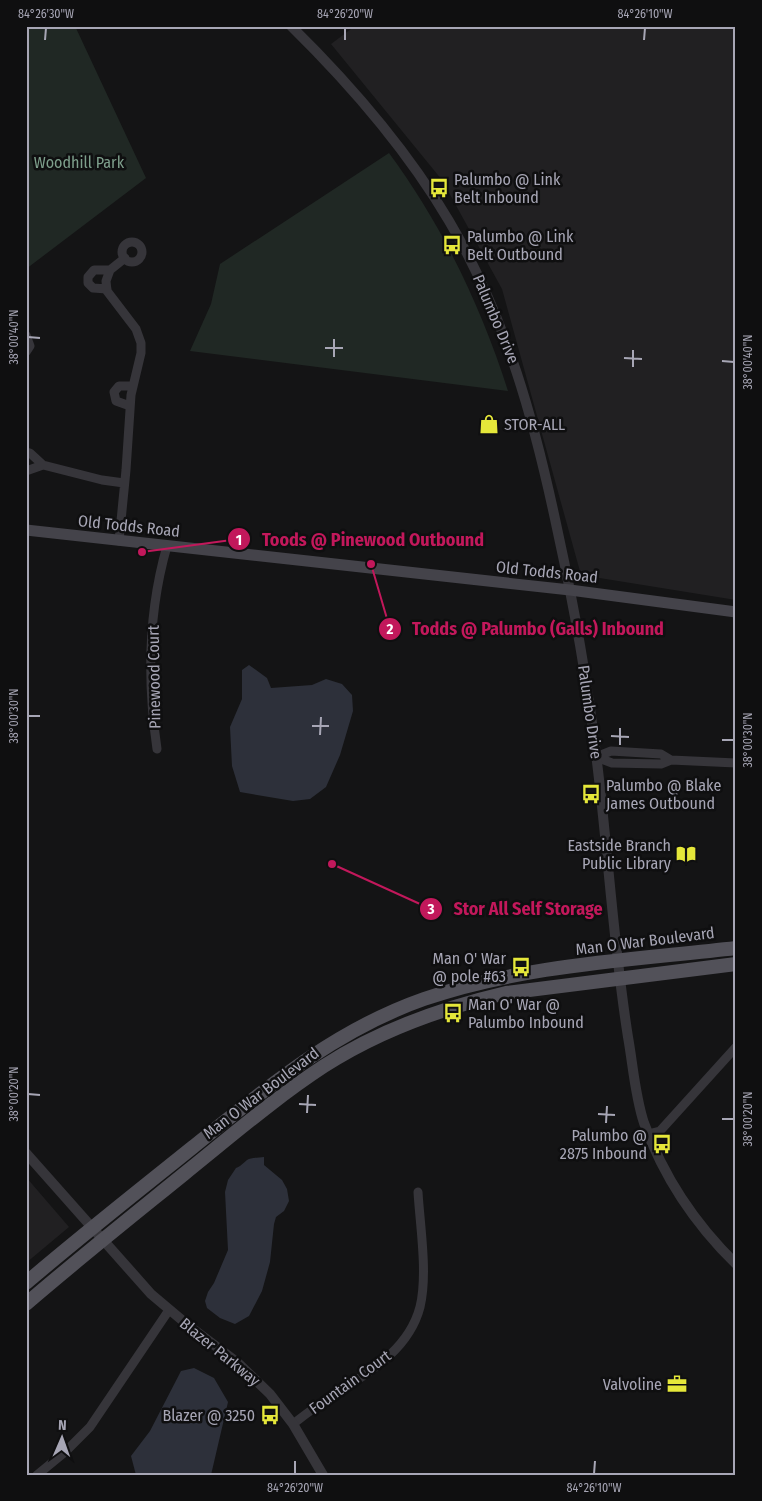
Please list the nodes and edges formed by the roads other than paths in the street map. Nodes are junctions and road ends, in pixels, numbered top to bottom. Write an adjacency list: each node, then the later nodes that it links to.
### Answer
1 (292, 26): 16 (street, Palumbo Drive)
2 (125, 258): 3 (street)
3 (110, 270): 4 (street); 4 (street)
4 (107, 289): 7 (street)
5 (26, 336): 6 (street)
6 (26, 352)
7 (132, 386): 8 (street); 8 (street)
8 (130, 406): 12 (street)
9 (26, 452): 10 (street)
10 (43, 466): 11 (street); 12 (street)
11 (26, 471)
12 (124, 483): 14 (street)
13 (26, 530): 14 (main road, Old Todds Road)
14 (119, 541): 15 (main road, Old Todds Road)
15 (167, 546): 16 (main road, Old Todds Road); 18 (street, Pinewood Court)
16 (570, 590): 17 (main road, Old Todds Road); 19 (street, Palumbo Drive)
17 (736, 612)
18 (157, 749)
19 (596, 757): 20 (street); 22 (street, Palumbo Drive)
20 (736, 763)
21 (736, 948): 22 (main road, Man O War Boulevard)
22 (617, 962): 24 (street, Palumbo Drive); 29 (main road, Man O War Boulevard)
23 (736, 964): 24 (main road, Man O War Boulevard)
24 (620, 978): 26 (street, Palumbo Drive); 30 (main road, Man O War Boulevard)
25 (736, 1047): 26 (street)
26 (648, 1134): 31 (street, Palumbo Drive)
27 (26, 1153): 29 (street, Blazer Parkway)
28 (418, 1192): 35 (street, Fountain Court)
29 (92, 1228): 30 (street, Blazer Parkway); 32 (main road, Man O War Boulevard)
30 (104, 1240): 33 (main road, Man O War Boulevard); 34 (street, Blazer Parkway)
31 (736, 1264)
32 (26, 1283)
33 (26, 1304)
34 (169, 1310): 35 (street, Blazer Parkway); 36 (street)
35 (293, 1424): 37 (street, Blazer Parkway)
36 (37, 1475)
37 (323, 1475)

